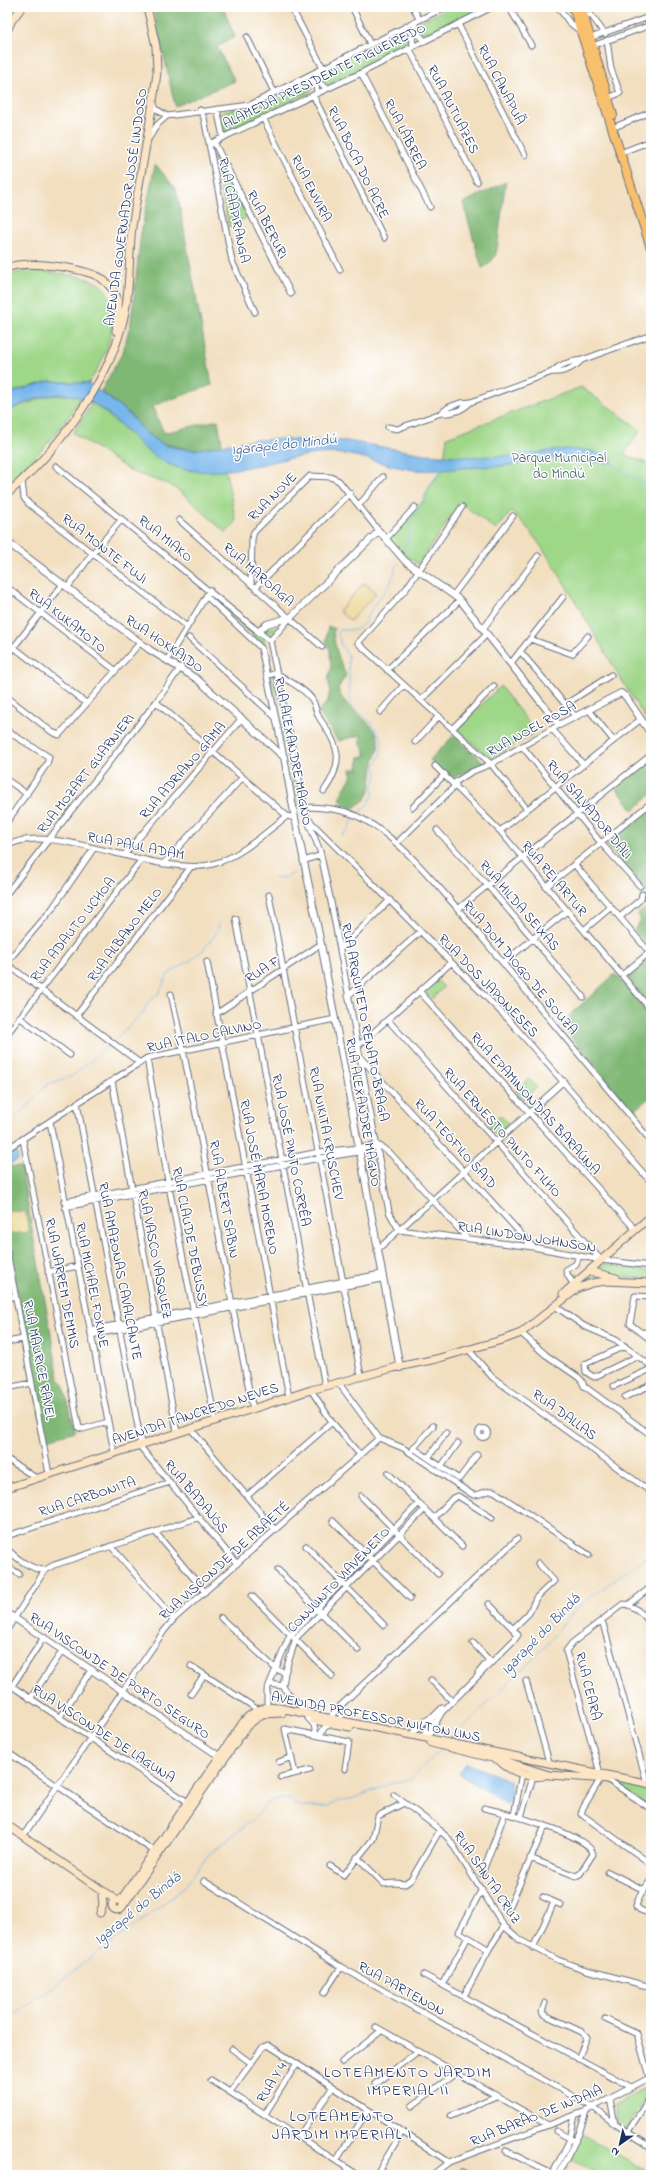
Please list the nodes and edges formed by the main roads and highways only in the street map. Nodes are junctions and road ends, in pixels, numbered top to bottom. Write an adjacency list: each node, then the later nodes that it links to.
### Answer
1 (22, 7): 5 (main road)
2 (146, 7): 9 (main road, AVENIDA GOVERNADOR JOSÉ LINDOSO)
3 (573, 7): 7 (main road)
4 (582, 11): 6 (main road)
5 (7, 31)
6 (651, 231)
7 (651, 248)
8 (7, 268): 9 (main road)
9 (109, 362): 10 (main road, AVENIDA GOVERNADOR JOSÉ LINDOSO)
10 (7, 494)
11 (651, 1216): 12 (main road, AVENIDA TANCREDO NEVES)
12 (589, 1271): 13 (main road); 15 (main road, AVENIDA TANCREDO NEVES)
13 (632, 1281): 14 (main road); 15 (main road)
14 (651, 1284)
15 (576, 1286): 16 (main road, AVENIDA TANCREDO NEVES); 16 (main road, AVENIDA TANCREDO NEVES)
16 (397, 1366): 17 (main road, AVENIDA TANCREDO NEVES)
17 (7, 1488)
18 (308, 1716): 19 (main road, AVENIDA PROFESSOR NILTON LINS); 32 (main road, AVENIDA PROFESSOR NILTON LINS); 32 (main road, AVENIDA PROFESSOR NILTON LINS)
19 (335, 1721): 20 (main road, AVENIDA PROFESSOR NILTON LINS); 20 (main road, AVENIDA PROFESSOR NILTON LINS)
20 (441, 1743): 21 (main road, AVENIDA PROFESSOR NILTON LINS)
21 (450, 1745): 22 (main road, AVENIDA PROFESSOR NILTON LINS); 23 (main road, AVENIDA PROFESSOR NILTON LINS)
22 (499, 1760): 25 (main road, AVENIDA PROFESSOR NILTON LINS); 25 (main road)
23 (551, 1762): 24 (main road, AVENIDA PROFESSOR NILTON LINS); 25 (main road)
24 (563, 1765): 26 (main road, AVENIDA PROFESSOR NILTON LINS); 27 (main road)
25 (548, 1775): 27 (main road, AVENIDA PROFESSOR NILTON LINS)
26 (603, 1776): 27 (main road, AVENIDA PROFESSOR NILTON LINS); 28 (main road, AVENIDA PROFESSOR NILTON LINS)
27 (561, 1778)
28 (650, 1785)
29 (7, 1825): 30 (main road)
30 (95, 1886): 31 (main road); 32 (main road)
31 (102, 1896): 32 (main road); 33 (main road)
32 (119, 1903)
33 (100, 1913)

